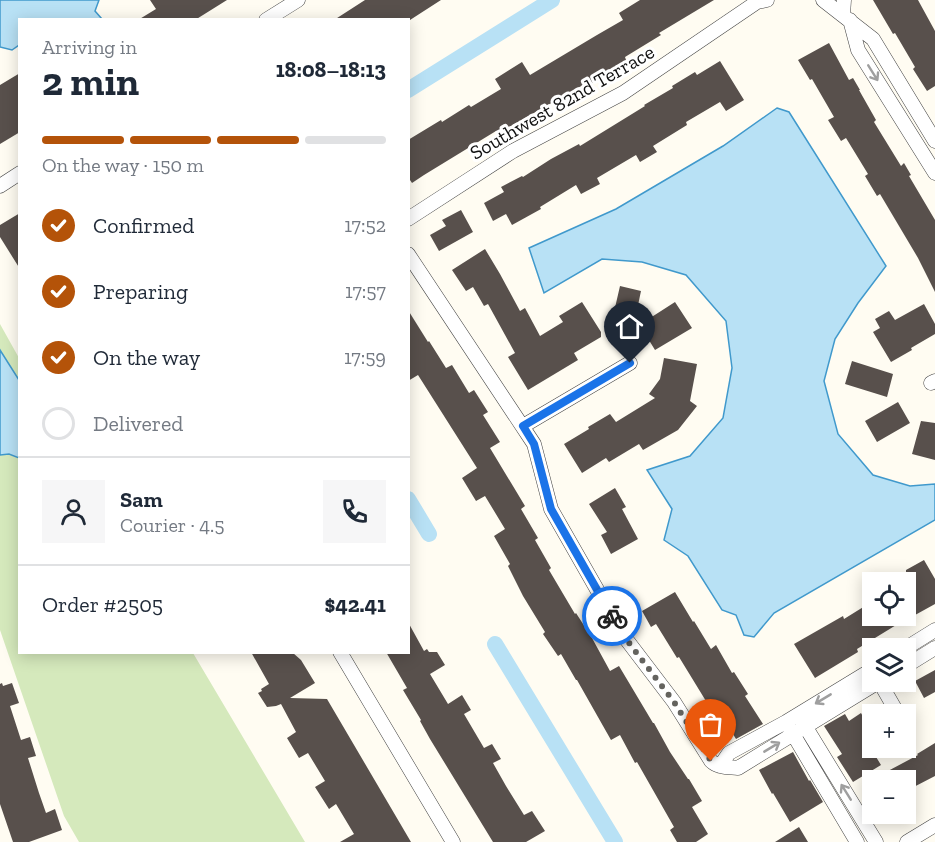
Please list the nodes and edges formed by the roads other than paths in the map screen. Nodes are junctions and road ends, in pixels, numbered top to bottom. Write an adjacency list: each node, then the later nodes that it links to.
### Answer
1 (298, 0): 5 (street)
2 (767, 0): 11 (street, Southwest 82nd Terrace)
3 (823, 0): 6 (street)
4 (844, 0): 6 (street)
5 (269, 18)
6 (846, 18): 7 (street); 8 (street, one-way to 8)
7 (935, 141)
8 (935, 173)
9 (18, 174): 10 (street)
10 (0, 186)
11 (410, 218)
12 (410, 257): 14 (street)
13 (630, 363): 14 (street)
14 (523, 426): 24 (street)
15 (935, 630): 16 (street)
16 (916, 642)
17 (935, 648): 19 (street)
18 (341, 654): 26 (street)
19 (916, 660)
20 (862, 682): 22 (street, one-way to 22)
21 (862, 685): 23 (street)
22 (792, 718): 23 (street); 24 (street)
23 (800, 731): 24 (street, one-way to 23); 27 (street); 28 (street, one-way to 23)
24 (720, 766)
25 (935, 825): 29 (street)
26 (453, 842)
27 (857, 842)
28 (876, 842)
29 (908, 842)

